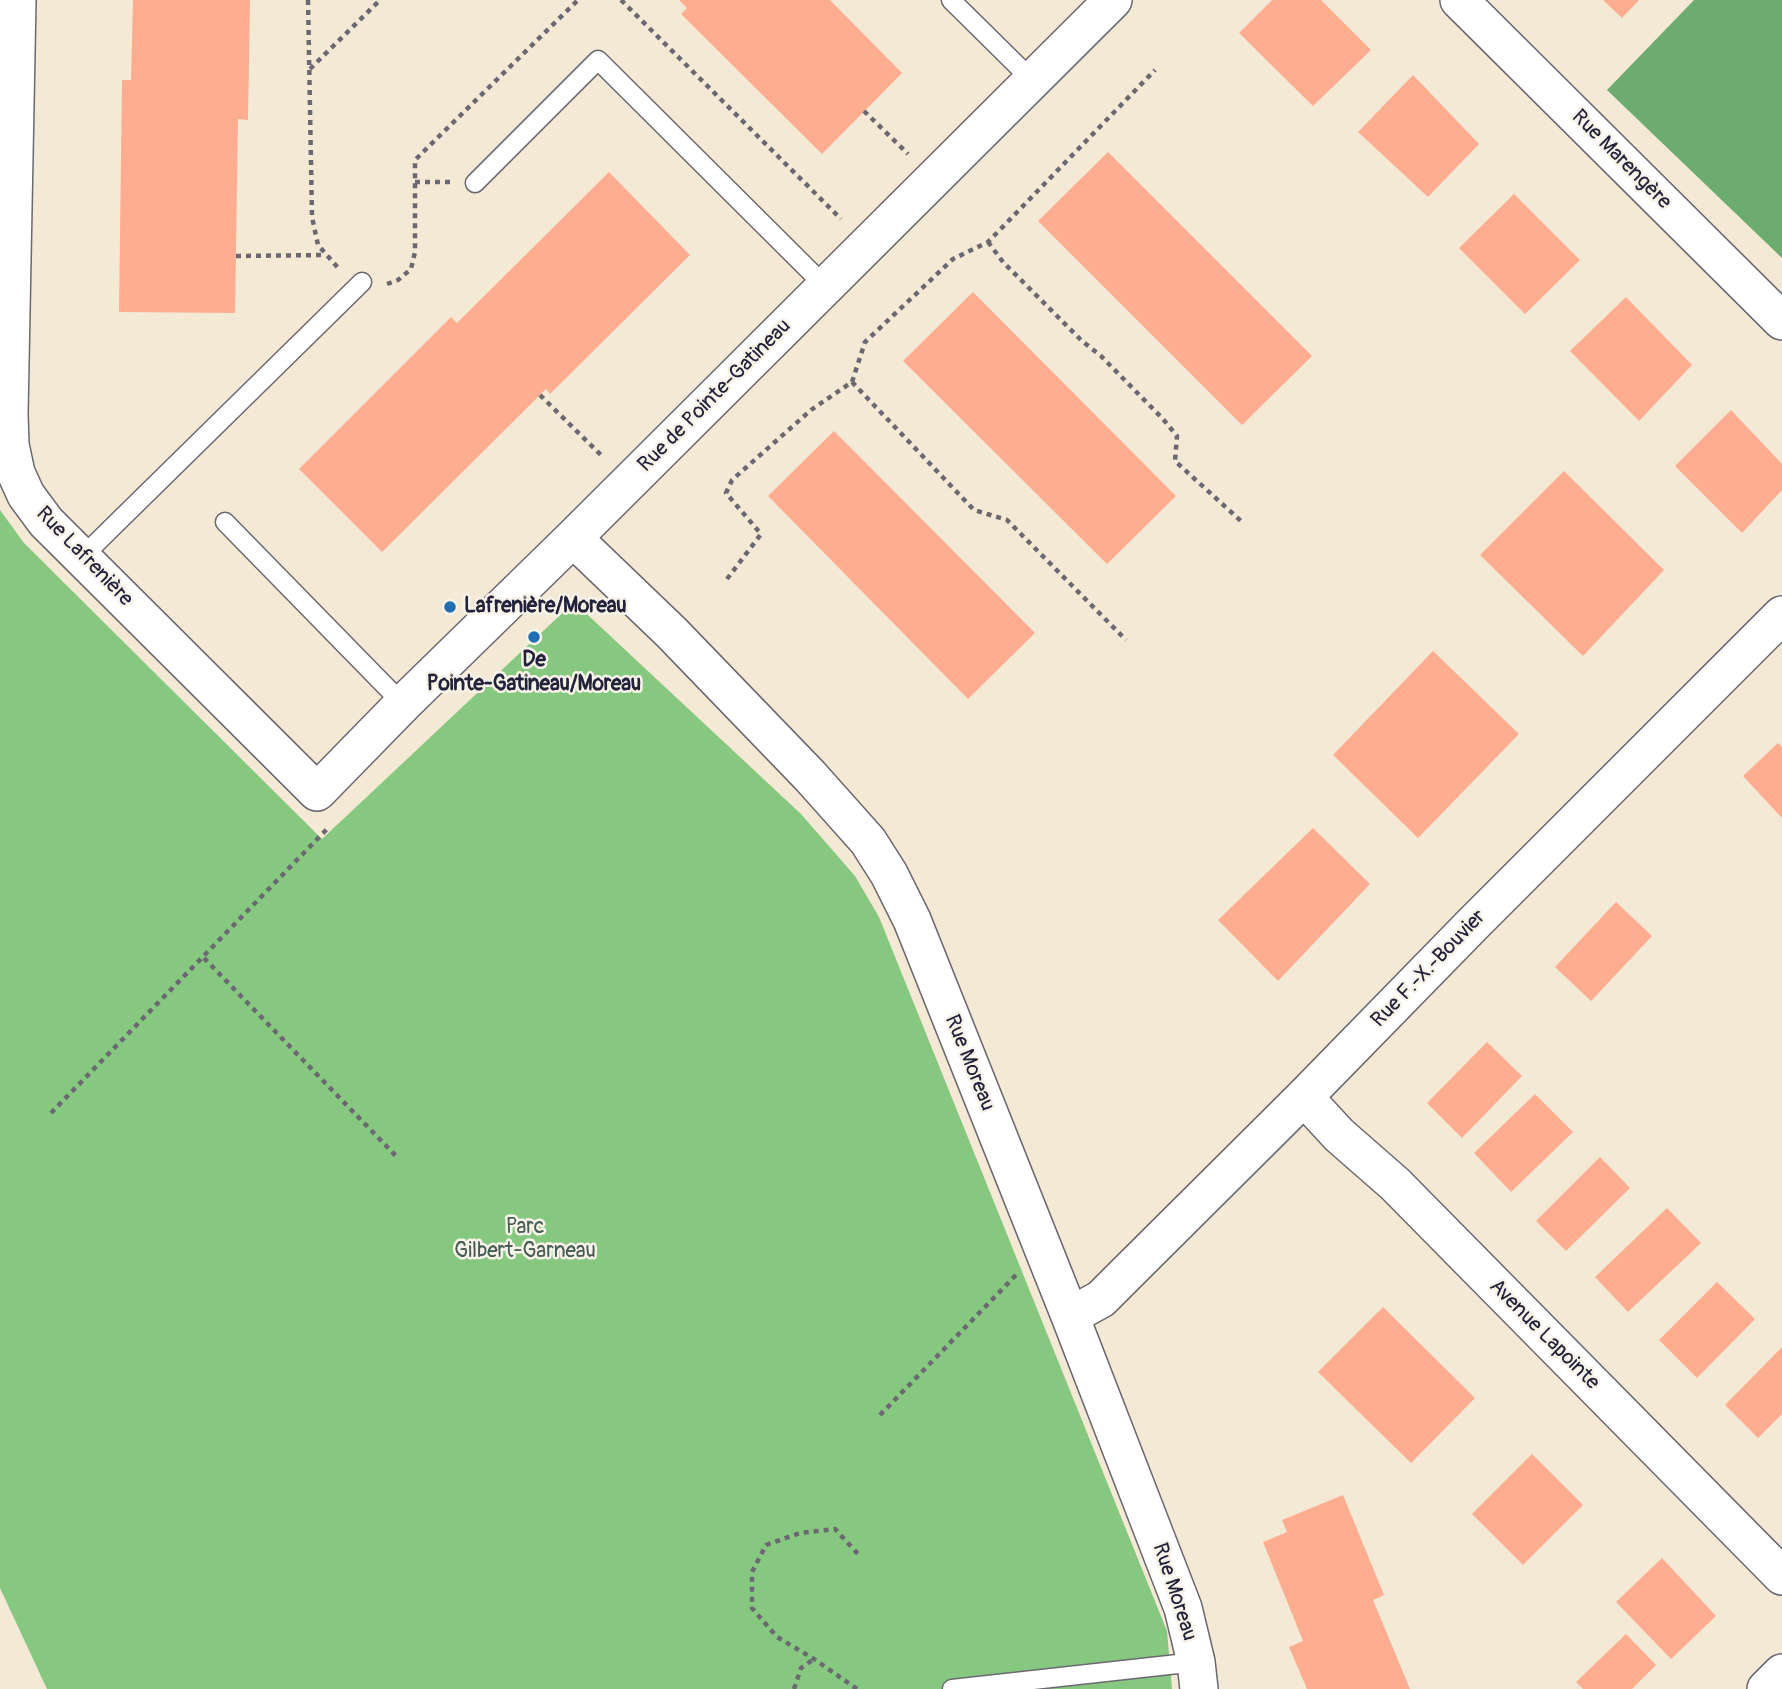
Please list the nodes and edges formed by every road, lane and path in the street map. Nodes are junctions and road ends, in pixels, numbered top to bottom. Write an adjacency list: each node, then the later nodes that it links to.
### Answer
1 (17, 0): 28 (street, Rue Lafrenière)
2 (308, 0): 9 (path)
3 (380, 0): 9 (path)
4 (578, 0): 19 (path)
5 (621, 0): 15 (path)
6 (951, 0): 11 (lane)
7 (1113, 0): 11 (street, Rue de Pointe-Gatineau)
8 (1460, 0): 21 (street, Rue Marengère)
9 (310, 69): 17 (path)
10 (1155, 70): 16 (path)
11 (1032, 80): 20 (street, Rue de Pointe-Gatineau)
12 (864, 111): 13 (path)
13 (908, 154)
14 (475, 183): 20 (lane)
15 (841, 220)
16 (988, 242): 22 (path); 26 (path)
17 (327, 254): 18 (path); 19 (path)
18 (236, 256)
19 (362, 282): 28 (lane)
20 (825, 286): 27 (street, Rue de Pointe-Gatineau)
21 (1782, 321)
22 (852, 382): 29 (path); 31 (path)
23 (540, 395): 24 (path)
24 (604, 457)
25 (225, 522): 32 (lane)
26 (1241, 522)
27 (573, 538): 32 (street, Rue de Pointe-Gatineau); 40 (street, Rue Moreau)
28 (82, 557): 33 (street, Rue Lafrenière)
29 (727, 579)
30 (1782, 615): 36 (street, Rue F.-X.-Bouvier)
31 (1126, 640)
32 (403, 704): 33 (street, Rue de Pointe-Gatineau)
33 (317, 792)
34 (329, 828): 35 (path)
35 (204, 958): 37 (path); 38 (path)
36 (1304, 1097): 40 (street, Rue F.-X.-Bouvier); 43 (street, Avenue Lapointe)
37 (51, 1113)
38 (396, 1156)
39 (1021, 1269): 41 (path)
40 (1070, 1315): 46 (street, Rue Moreau)
41 (880, 1415)
42 (860, 1556): 44 (path)
43 (1782, 1576)
44 (814, 1659): 47 (path); 48 (path)
45 (1782, 1673): 50 (street)
46 (1197, 1676): 49 (lane)
47 (794, 1689)
48 (857, 1689)
49 (952, 1689)
50 (1766, 1689)

